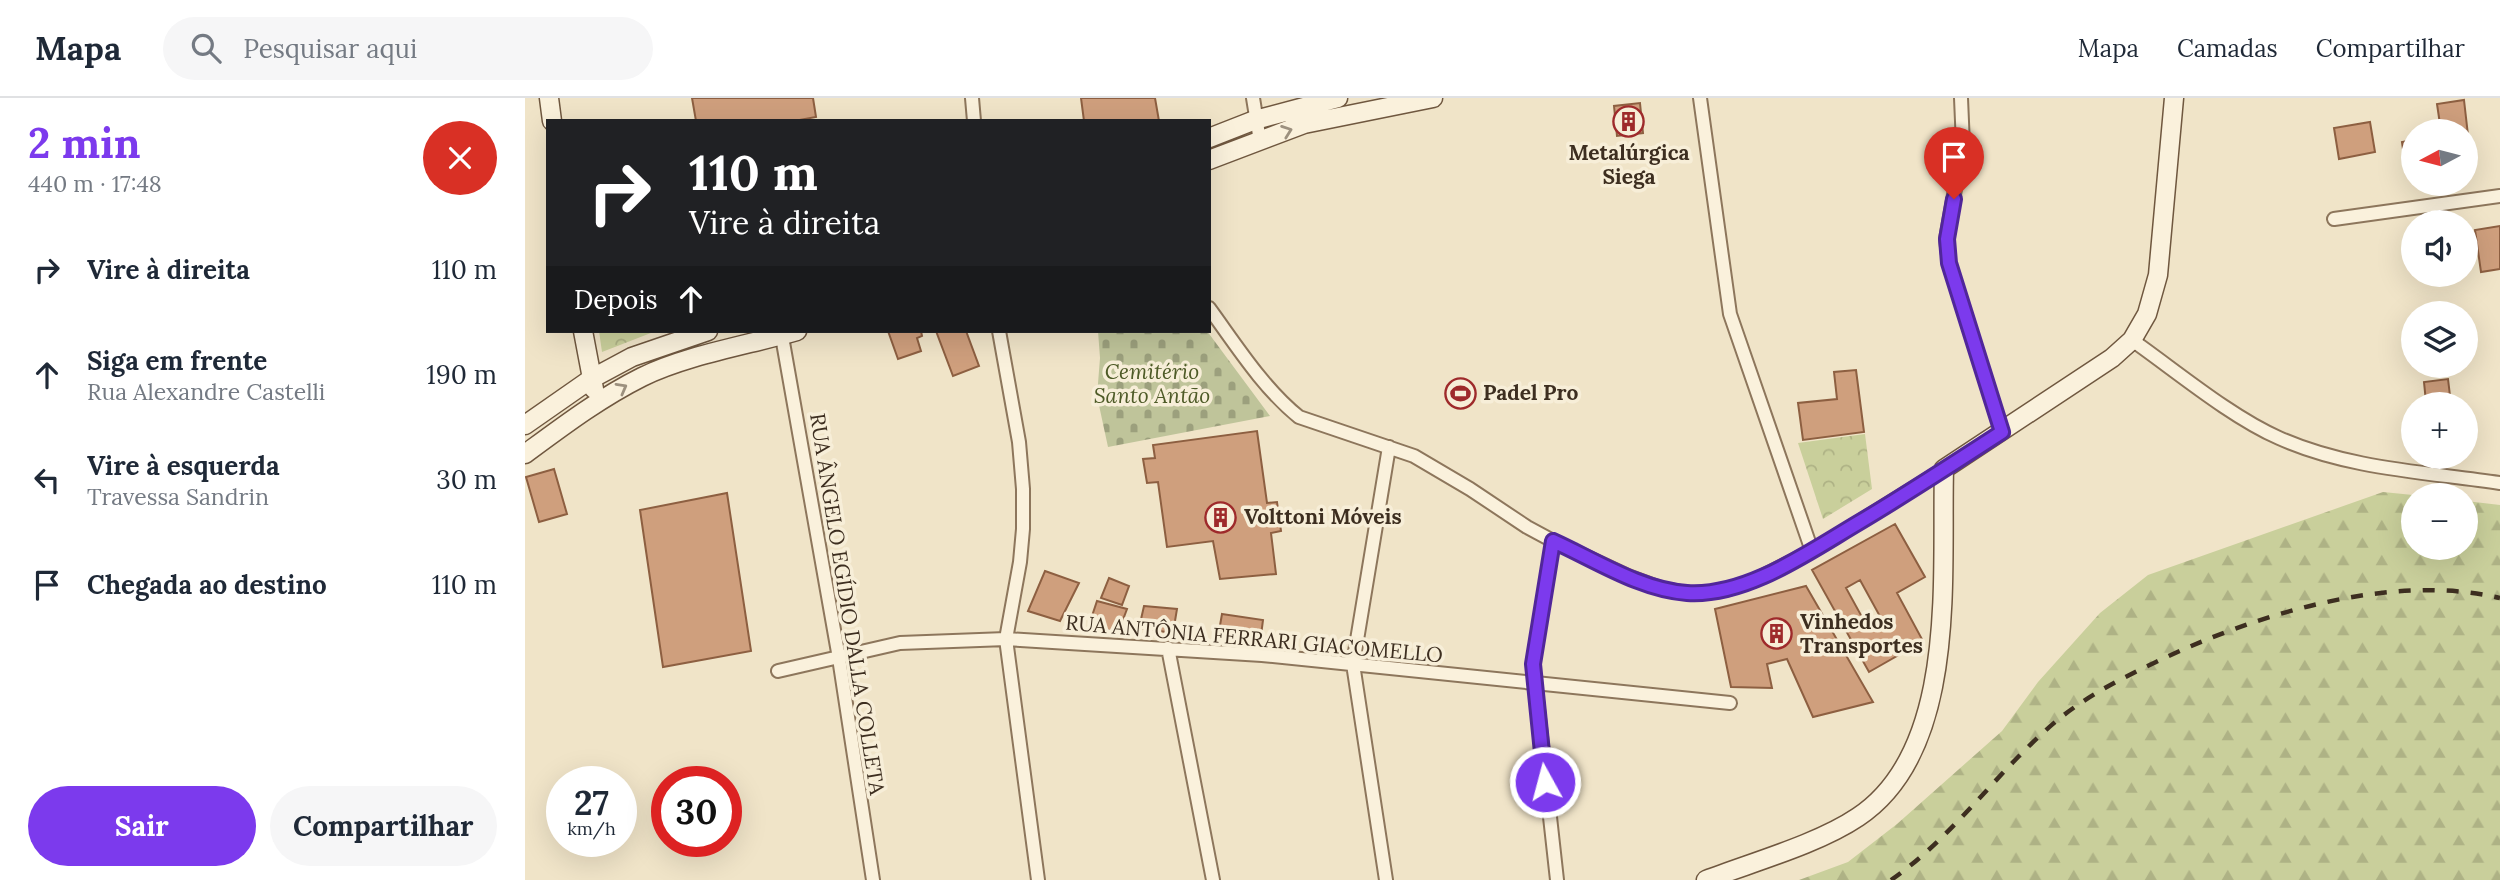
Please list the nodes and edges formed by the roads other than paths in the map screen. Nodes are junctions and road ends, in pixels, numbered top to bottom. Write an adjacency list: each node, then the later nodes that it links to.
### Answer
1 (549, 98): 10 (street)
2 (972, 98): 11 (street)
3 (1253, 98): 12 (street)
4 (1338, 98): 12 (street)
5 (1433, 98): 9 (street)
6 (1700, 98): 36 (street)
7 (1961, 98): 30 (street)
8 (2174, 98): 24 (street)
9 (1365, 105): 14 (street, one-way to 9)
10 (552, 119)
11 (974, 119)
12 (1255, 120): 13 (street); 14 (street)
13 (1211, 137)
14 (1259, 141): 15 (street)
15 (1211, 159)
16 (2500, 196): 17 (street)
17 (2334, 219)
18 (1211, 310): 31 (street)
19 (583, 333): 27 (street)
20 (702, 333): 25 (street)
21 (784, 333): 26 (street)
22 (787, 333): 39 (street, RUA ÂNGELO EGÍDIO DALLA COLLETA)
23 (999, 333): 37 (street)
24 (2132, 340): 30 (street); 34 (street)
25 (671, 343): 26 (street); 27 (street)
26 (681, 363): 28 (street, one-way to 26)
27 (591, 379): 28 (street); 29 (street)
28 (598, 402): 32 (street)
29 (525, 425)
30 (2002, 432): 33 (street)
31 (1389, 447): 35 (street); 40 (street)
32 (525, 454)
33 (1944, 470): 36 (street); 49 (street)
34 (2500, 483)
35 (1553, 541): 36 (street); 42 (street)
36 (1812, 551)
37 (1006, 639): 38 (street, RUA ANTÔNIA FERRARI GIACOMELLO); 39 (street, RUA ANTÔNIA FERRARI GIACOMELLO); 45 (street)
38 (1168, 648): 40 (street, RUA ANTÔNIA FERRARI GIACOMELLO); 46 (street)
39 (839, 658): 41 (street, RUA ANTÔNIA FERRARI GIACOMELLO); 44 (street, RUA ÂNGELO EGÍDIO DALLA COLLETA)
40 (1353, 664): 42 (street, RUA ANTÔNIA FERRARI GIACOMELLO); 47 (street)
41 (778, 671)
42 (1533, 684): 43 (street, RUA ANTÔNIA FERRARI GIACOMELLO); 48 (street)
43 (1730, 703)
44 (873, 880)
45 (1038, 880)
46 (1213, 880)
47 (1386, 880)
48 (1557, 880)
49 (1706, 880)

